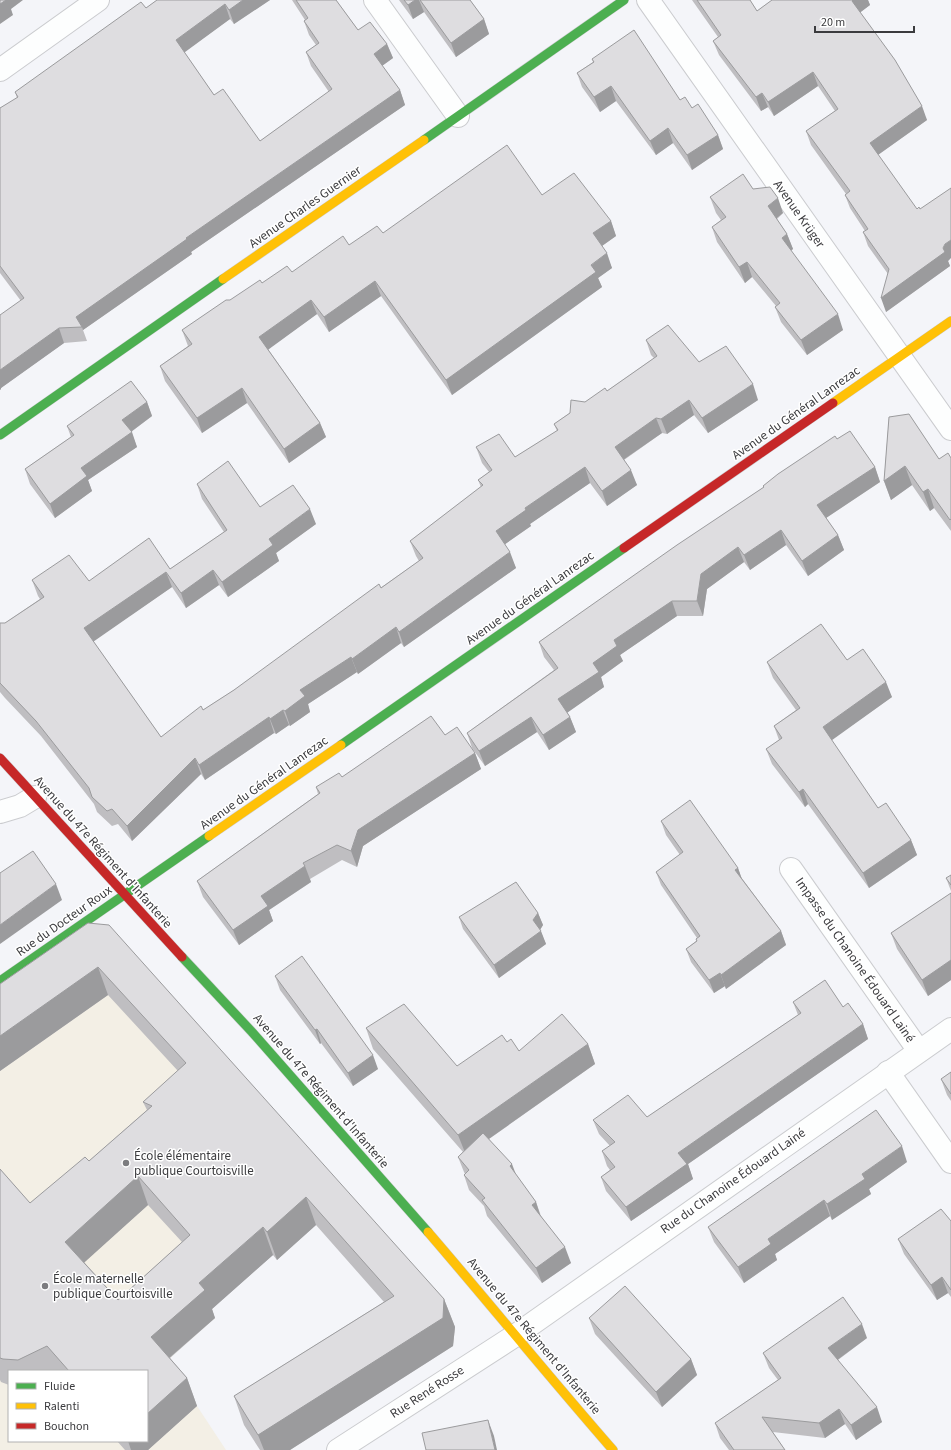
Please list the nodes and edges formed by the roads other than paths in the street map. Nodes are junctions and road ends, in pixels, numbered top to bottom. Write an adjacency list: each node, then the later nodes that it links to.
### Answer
1 (98, 0): 5 (street)
2 (375, 0): 6 (street)
3 (624, 0): 6 (street, Avenue Charles Guernier)
4 (648, 0): 8 (street, Avenue Krüger)
5 (0, 70)
6 (458, 116): 10 (street, Avenue Charles Guernier)
7 (951, 320): 8 (street, Avenue du Général Lanrezac)
8 (900, 356): 9 (street, Avenue Krüger); 15 (street, Avenue du Général Lanrezac)
9 (951, 429)
10 (0, 435)
11 (0, 758): 12 (street, Avenue du 47e Régiment d'Infanterie)
12 (35, 797): 13 (street); 15 (street, Avenue du 47e Régiment d'Infanterie)
13 (0, 812)
14 (791, 869): 18 (street, Impasse du Chanoine Édouard Lainé)
15 (124, 896): 16 (street, Rue du Docteur Roux); 21 (street, Avenue du 47e Régiment d'Infanterie)
16 (0, 981)
17 (951, 1029): 18 (street, Rue du Chanoine Édouard Lainé)
18 (919, 1051): 19 (street, Rue du Chanoine Édouard Lainé)
19 (888, 1072): 20 (street); 21 (street, Rue du Chanoine Édouard Lainé)
20 (951, 1162)
21 (516, 1335): 22 (street, Rue René Rosse); 23 (street, Avenue du 47e Régiment d'Infanterie)
22 (338, 1450)
23 (613, 1450)

